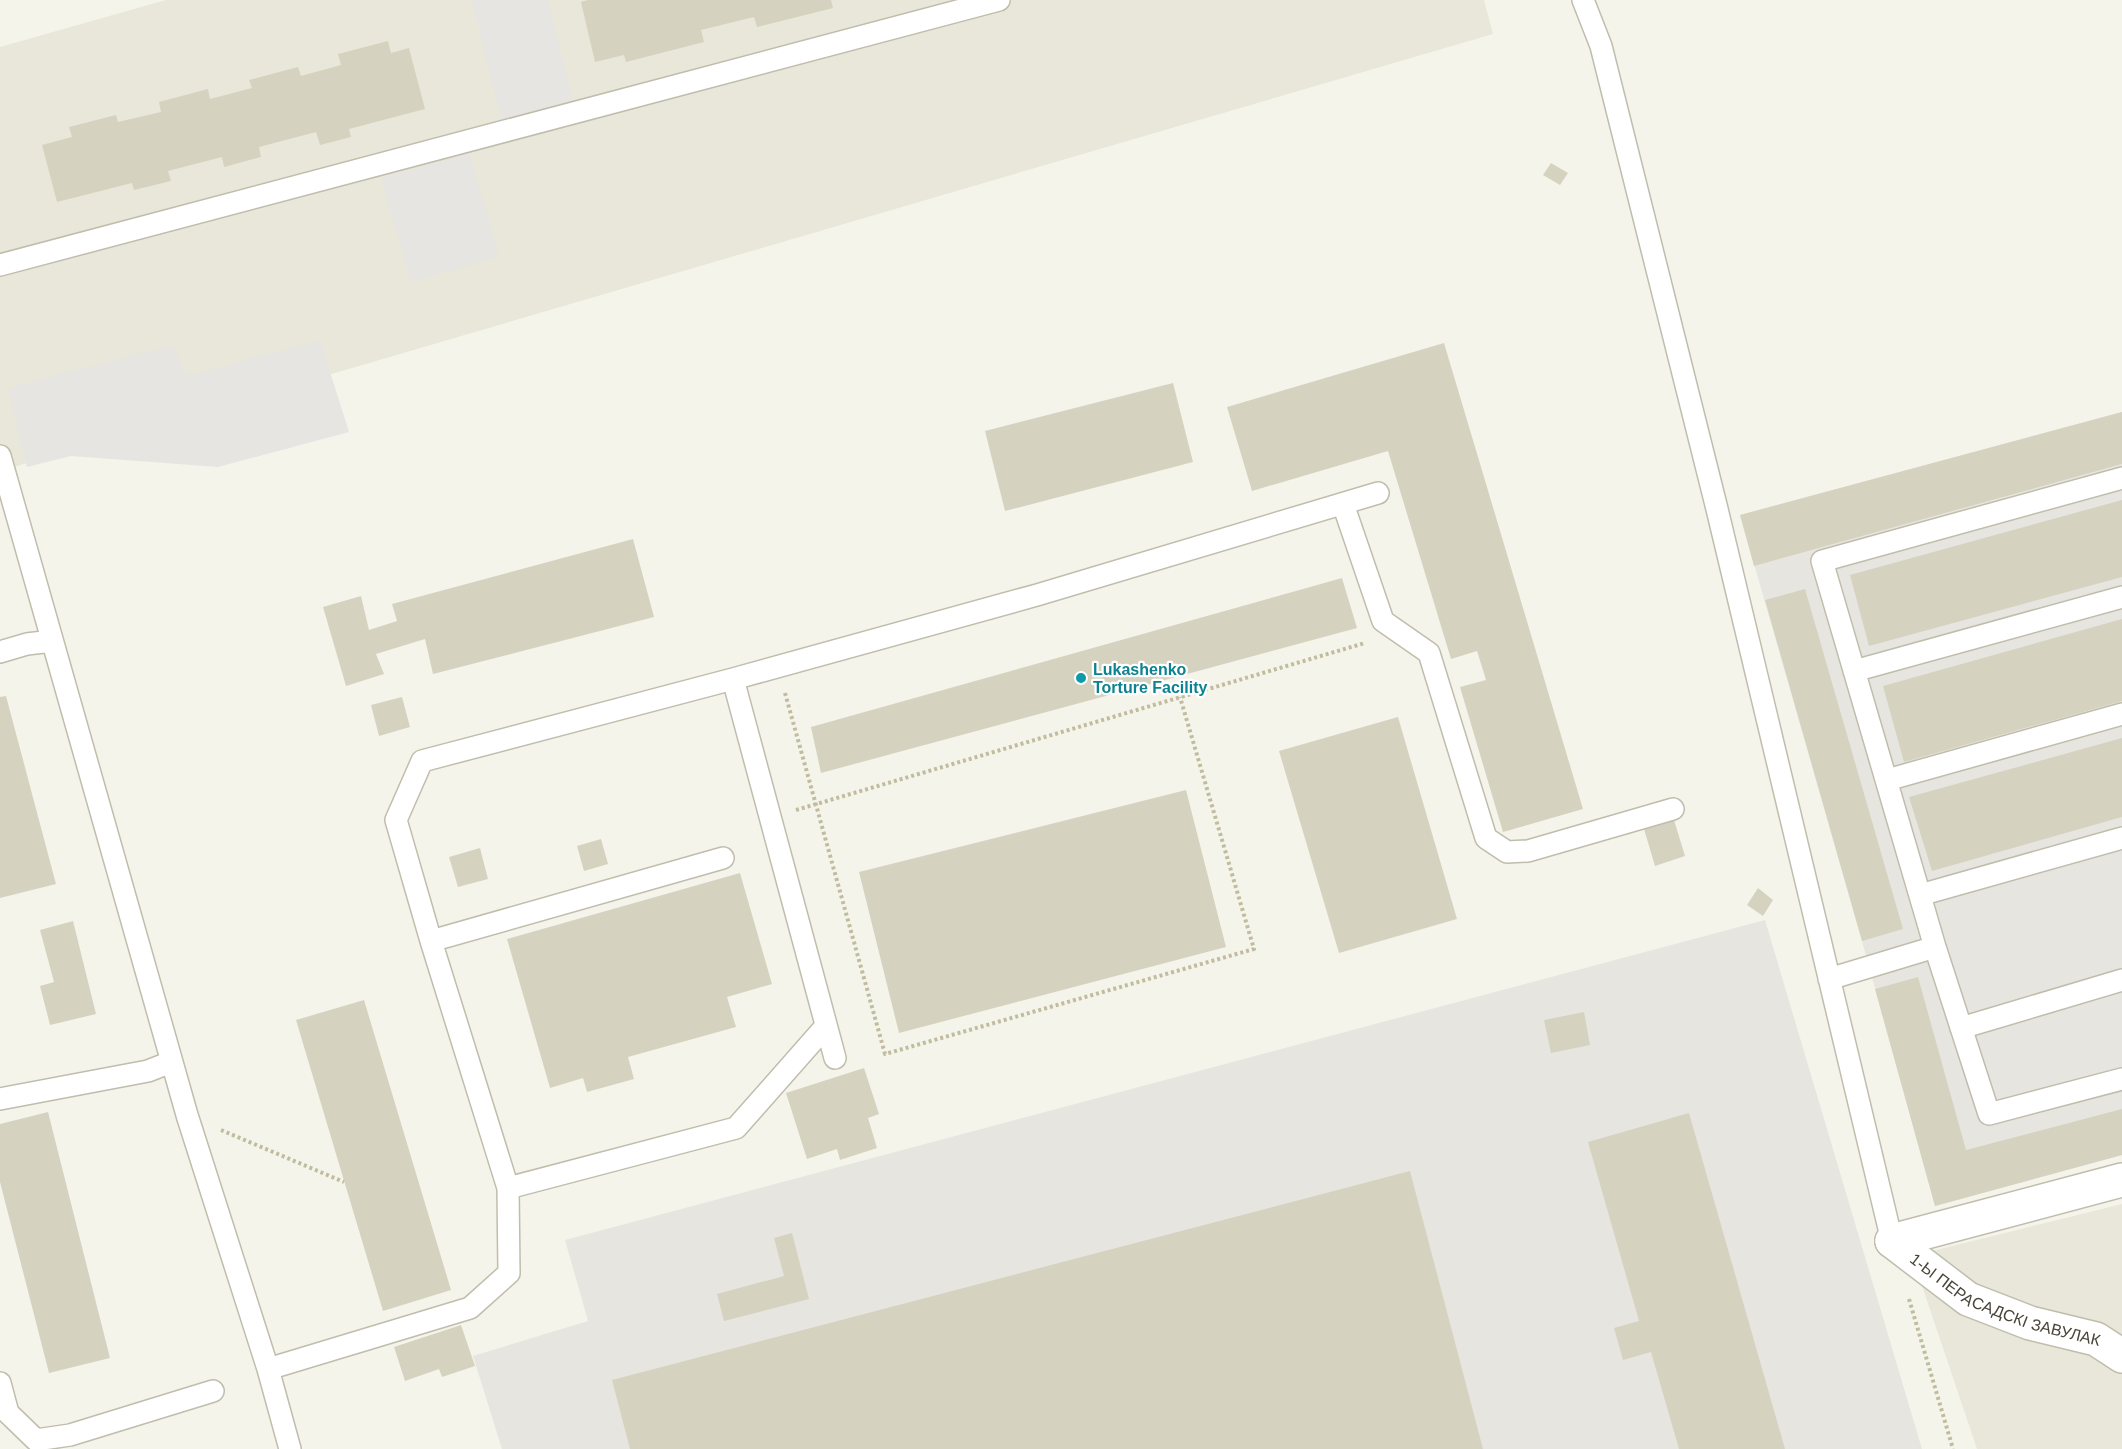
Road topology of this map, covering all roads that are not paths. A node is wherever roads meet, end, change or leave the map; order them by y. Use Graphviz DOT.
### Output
graph roads {
  1 [pos="999,0"];
  2 [pos="1583,0"];
  3 [pos="0,265"];
  4 [pos="0,456"];
  5 [pos="2122,478"];
  6 [pos="1378,493"];
  7 [pos="1343,504"];
  8 [pos="2122,597"];
  9 [pos="52,641"];
  10 [pos="0,652"];
  11 [pos="1854,671"];
  12 [pos="733,679"];
  13 [pos="2122,714"];
  14 [pos="1887,780"];
  15 [pos="1673,809"];
  16 [pos="2122,838"];
  17 [pos="723,858"];
  18 [pos="1920,895"];
  19 [pos="431,941"];
  20 [pos="1935,947"];
  21 [pos="1829,979"];
  22 [pos="2122,980"];
  23 [pos="826,1026"];
  24 [pos="1961,1028"];
  25 [pos="835,1058"];
  26 [pos="171,1062"];
  27 [pos="2122,1079"];
  28 [pos="0,1099"];
  29 [pos="2122,1180"];
  30 [pos="508,1188"];
  31 [pos="1892,1241"];
  32 [pos="2122,1356"];
  33 [pos="268,1369"];
  34 [pos="0,1383"];
  35 [pos="213,1391"];
  36 [pos="290,1449"];
  1 -- 3 [label="lane"];
  2 -- 21 [label="lane"];
  4 -- 9 [label="lane"];
  5 -- 11 [label="lane"];
  6 -- 7 [label="lane"];
  7 -- 12 [label="lane"];
  7 -- 15 [label="lane"];
  8 -- 11 [label="lane"];
  9 -- 10 [label="lane"];
  9 -- 26 [label="lane"];
  11 -- 14 [label="lane"];
  12 -- 19 [label="lane"];
  12 -- 23 [label="lane"];
  13 -- 14 [label="lane"];
  14 -- 18 [label="lane"];
  16 -- 18 [label="lane"];
  17 -- 19 [label="lane"];
  18 -- 20 [label="lane"];
  19 -- 30 [label="lane"];
  20 -- 21 [label="lane"];
  20 -- 24 [label="lane"];
  21 -- 31 [label="lane"];
  22 -- 24 [label="lane"];
  23 -- 25 [label="lane"];
  23 -- 30 [label="lane"];
  24 -- 27 [label="lane"];
  26 -- 28 [label="lane"];
  26 -- 33 [label="lane"];
  29 -- 31 [label="street"];
  30 -- 33 [label="lane"];
  31 -- 32 [label="street, 1-Ы ПЕРАСАДСКІ ЗАВУЛАК"];
  33 -- 36 [label="lane"];
  34 -- 35 [label="lane"];
}
